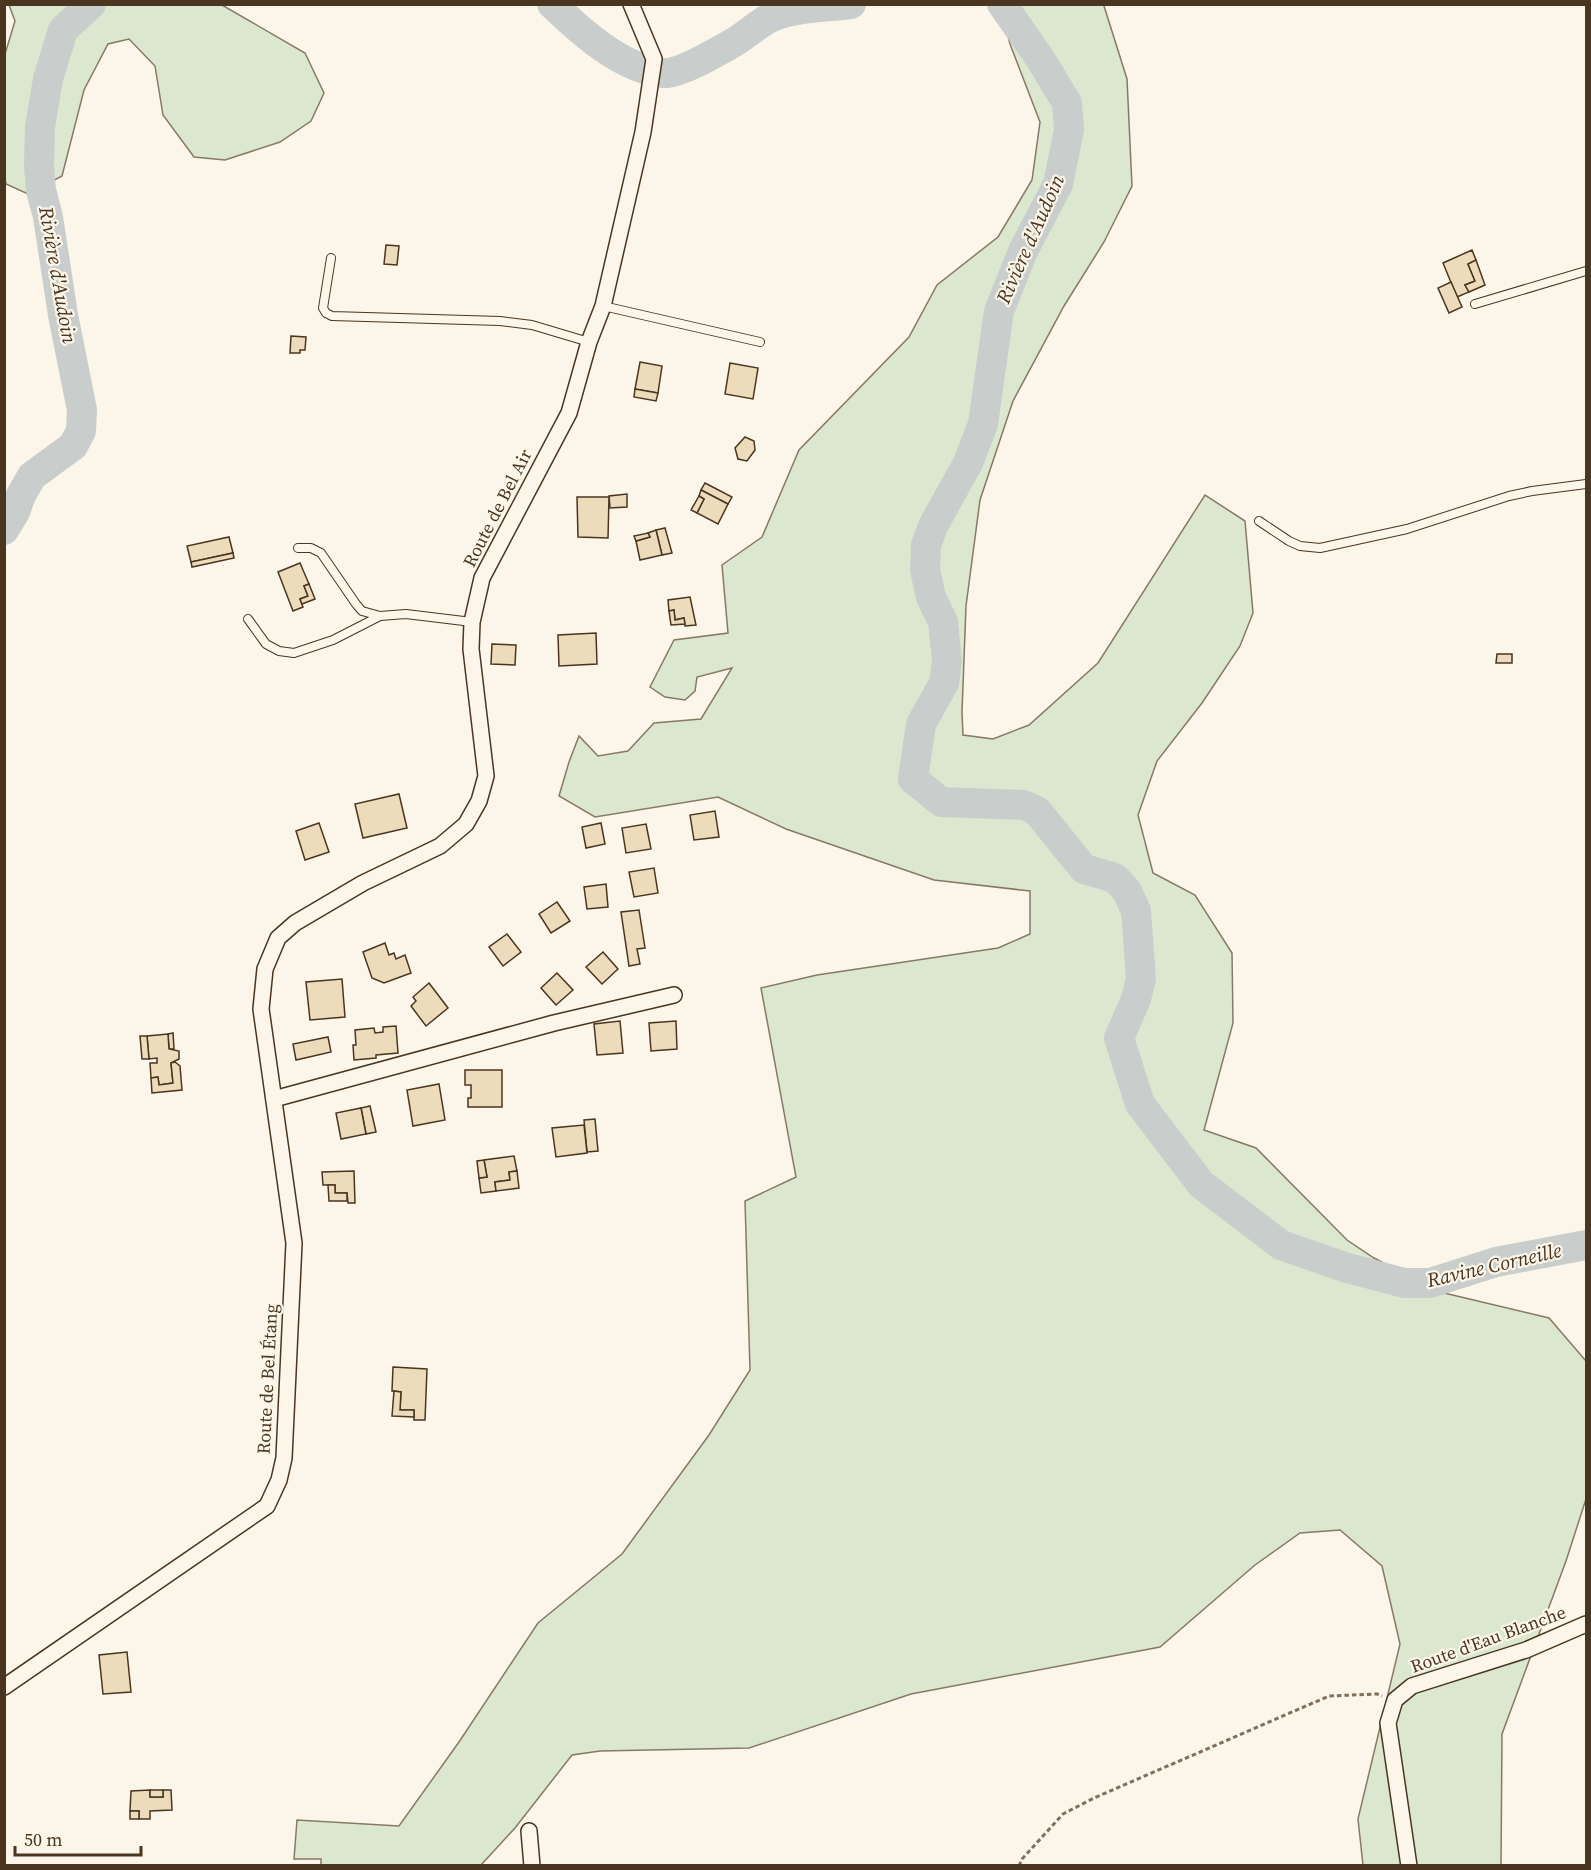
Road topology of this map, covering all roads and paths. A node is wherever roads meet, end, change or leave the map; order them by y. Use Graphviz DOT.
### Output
graph roads {
  1 [pos="631,4"];
  2 [pos="331,258"];
  3 [pos="1587,271"];
  4 [pos="1475,304"];
  5 [pos="603,306"];
  6 [pos="589,342"];
  7 [pos="760,342"];
  8 [pos="1587,484"];
  9 [pos="1259,521"];
  10 [pos="298,548"];
  11 [pos="380,616"];
  12 [pos="248,619"];
  13 [pos="472,622"];
  14 [pos="278,938"];
  15 [pos="674,995"];
  16 [pos="274,1099"];
  17 [pos="1587,1624"];
  18 [pos="4,1687"];
  19 [pos="1395,1700"];
  20 [pos="529,1831"];
  21 [pos="532,1866"];
  22 [pos="1019,1866"];
  23 [pos="1409,1866"];
  1 -- 5 [label="street, Route de Bel Air"];
  2 -- 6 [label="lane"];
  3 -- 4 [label="lane"];
  5 -- 6 [label="street, Route de Bel Air"];
  5 -- 7 [label="lane"];
  6 -- 13 [label="street, Route de Bel Air"];
  8 -- 9 [label="lane"];
  10 -- 11 [label="lane"];
  11 -- 12 [label="lane"];
  11 -- 13 [label="lane"];
  13 -- 14 [label="street, Route de Bel Air"];
  14 -- 16 [label="street, Route de Bel Étang"];
  15 -- 16 [label="street"];
  16 -- 18 [label="street, Route de Bel Étang"];
  17 -- 19 [label="street, Route d'Eau Blanche"];
  19 -- 22 [label="path"];
  19 -- 23 [label="street"];
  20 -- 21 [label="street"];
}
